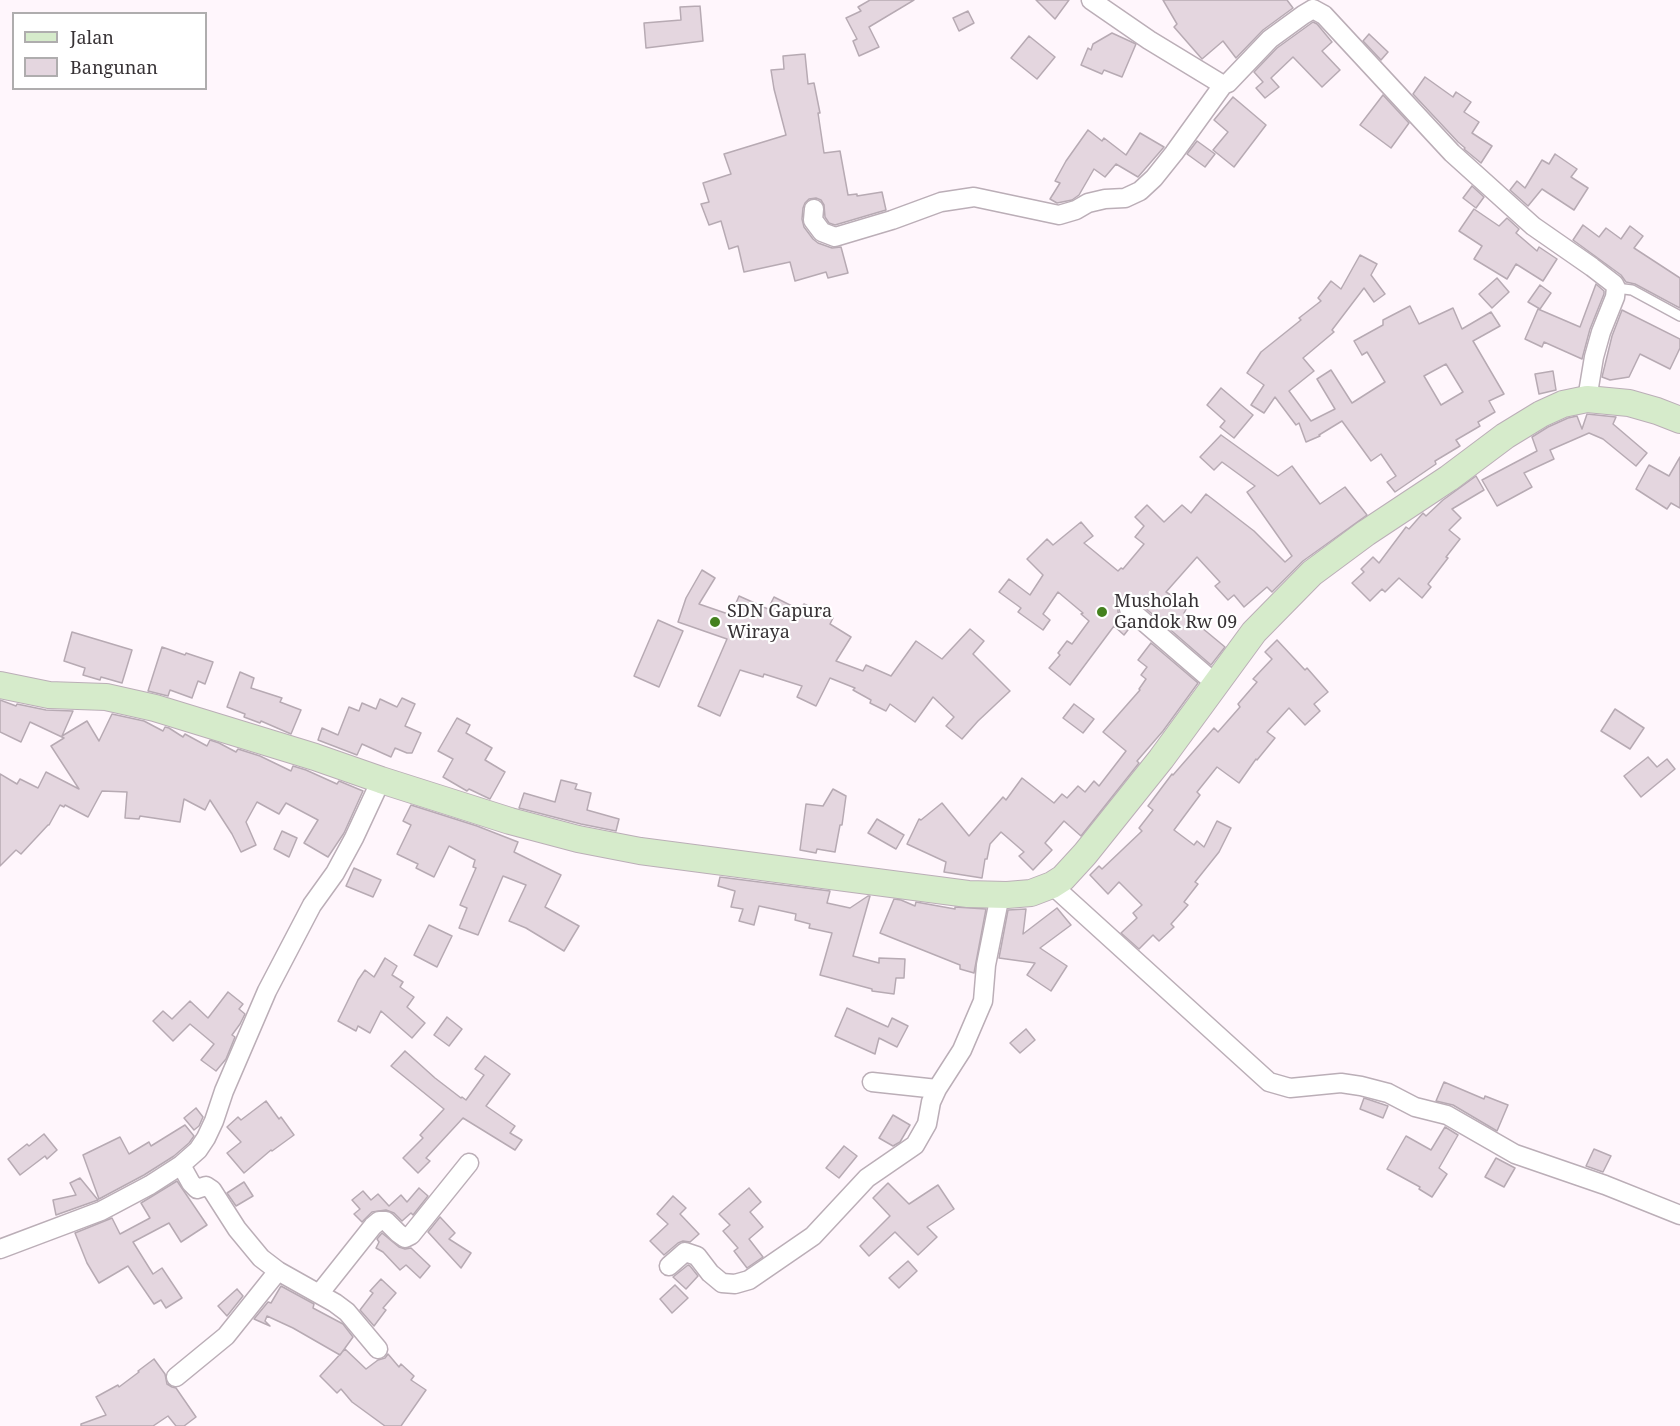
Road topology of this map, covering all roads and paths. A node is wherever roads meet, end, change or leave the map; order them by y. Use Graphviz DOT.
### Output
graph roads {
  1 [pos="1091,0"];
  2 [pos="1223,85"];
  3 [pos="814,209"];
  4 [pos="1616,288"];
  5 [pos="1680,316"];
  6 [pos="1587,399"];
  7 [pos="1680,420"];
  8 [pos="1128,609"];
  9 [pos="1216,684"];
  10 [pos="0,685"];
  11 [pos="381,780"];
  12 [pos="1052,885"];
  13 [pos="1000,895"];
  14 [pos="872,1082"];
  15 [pos="937,1089"];
  16 [pos="469,1163"];
  17 [pos="181,1165"];
  18 [pos="1680,1215"];
  19 [pos="0,1249"];
  20 [pos="669,1266"];
  21 [pos="278,1271"];
  22 [pos="319,1294"];
  23 [pos="378,1349"];
  24 [pos="176,1377"];
  1 -- 2 [label="street"];
  2 -- 3 [label="street"];
  2 -- 4 [label="street"];
  4 -- 5 [label="lane"];
  4 -- 6 [label="street"];
  6 -- 7 [label="main road"];
  6 -- 9 [label="main road"];
  8 -- 9 [label="street"];
  9 -- 12 [label="main road"];
  10 -- 11 [label="main road"];
  11 -- 13 [label="main road"];
  11 -- 17 [label="street"];
  12 -- 13 [label="main road"];
  12 -- 18 [label="street"];
  13 -- 15 [label="street"];
  14 -- 15 [label="street"];
  15 -- 20 [label="street"];
  16 -- 22 [label="street"];
  17 -- 19 [label="street"];
  17 -- 21 [label="street"];
  21 -- 22 [label="street"];
  21 -- 24 [label="street"];
  22 -- 23 [label="street"];
}
